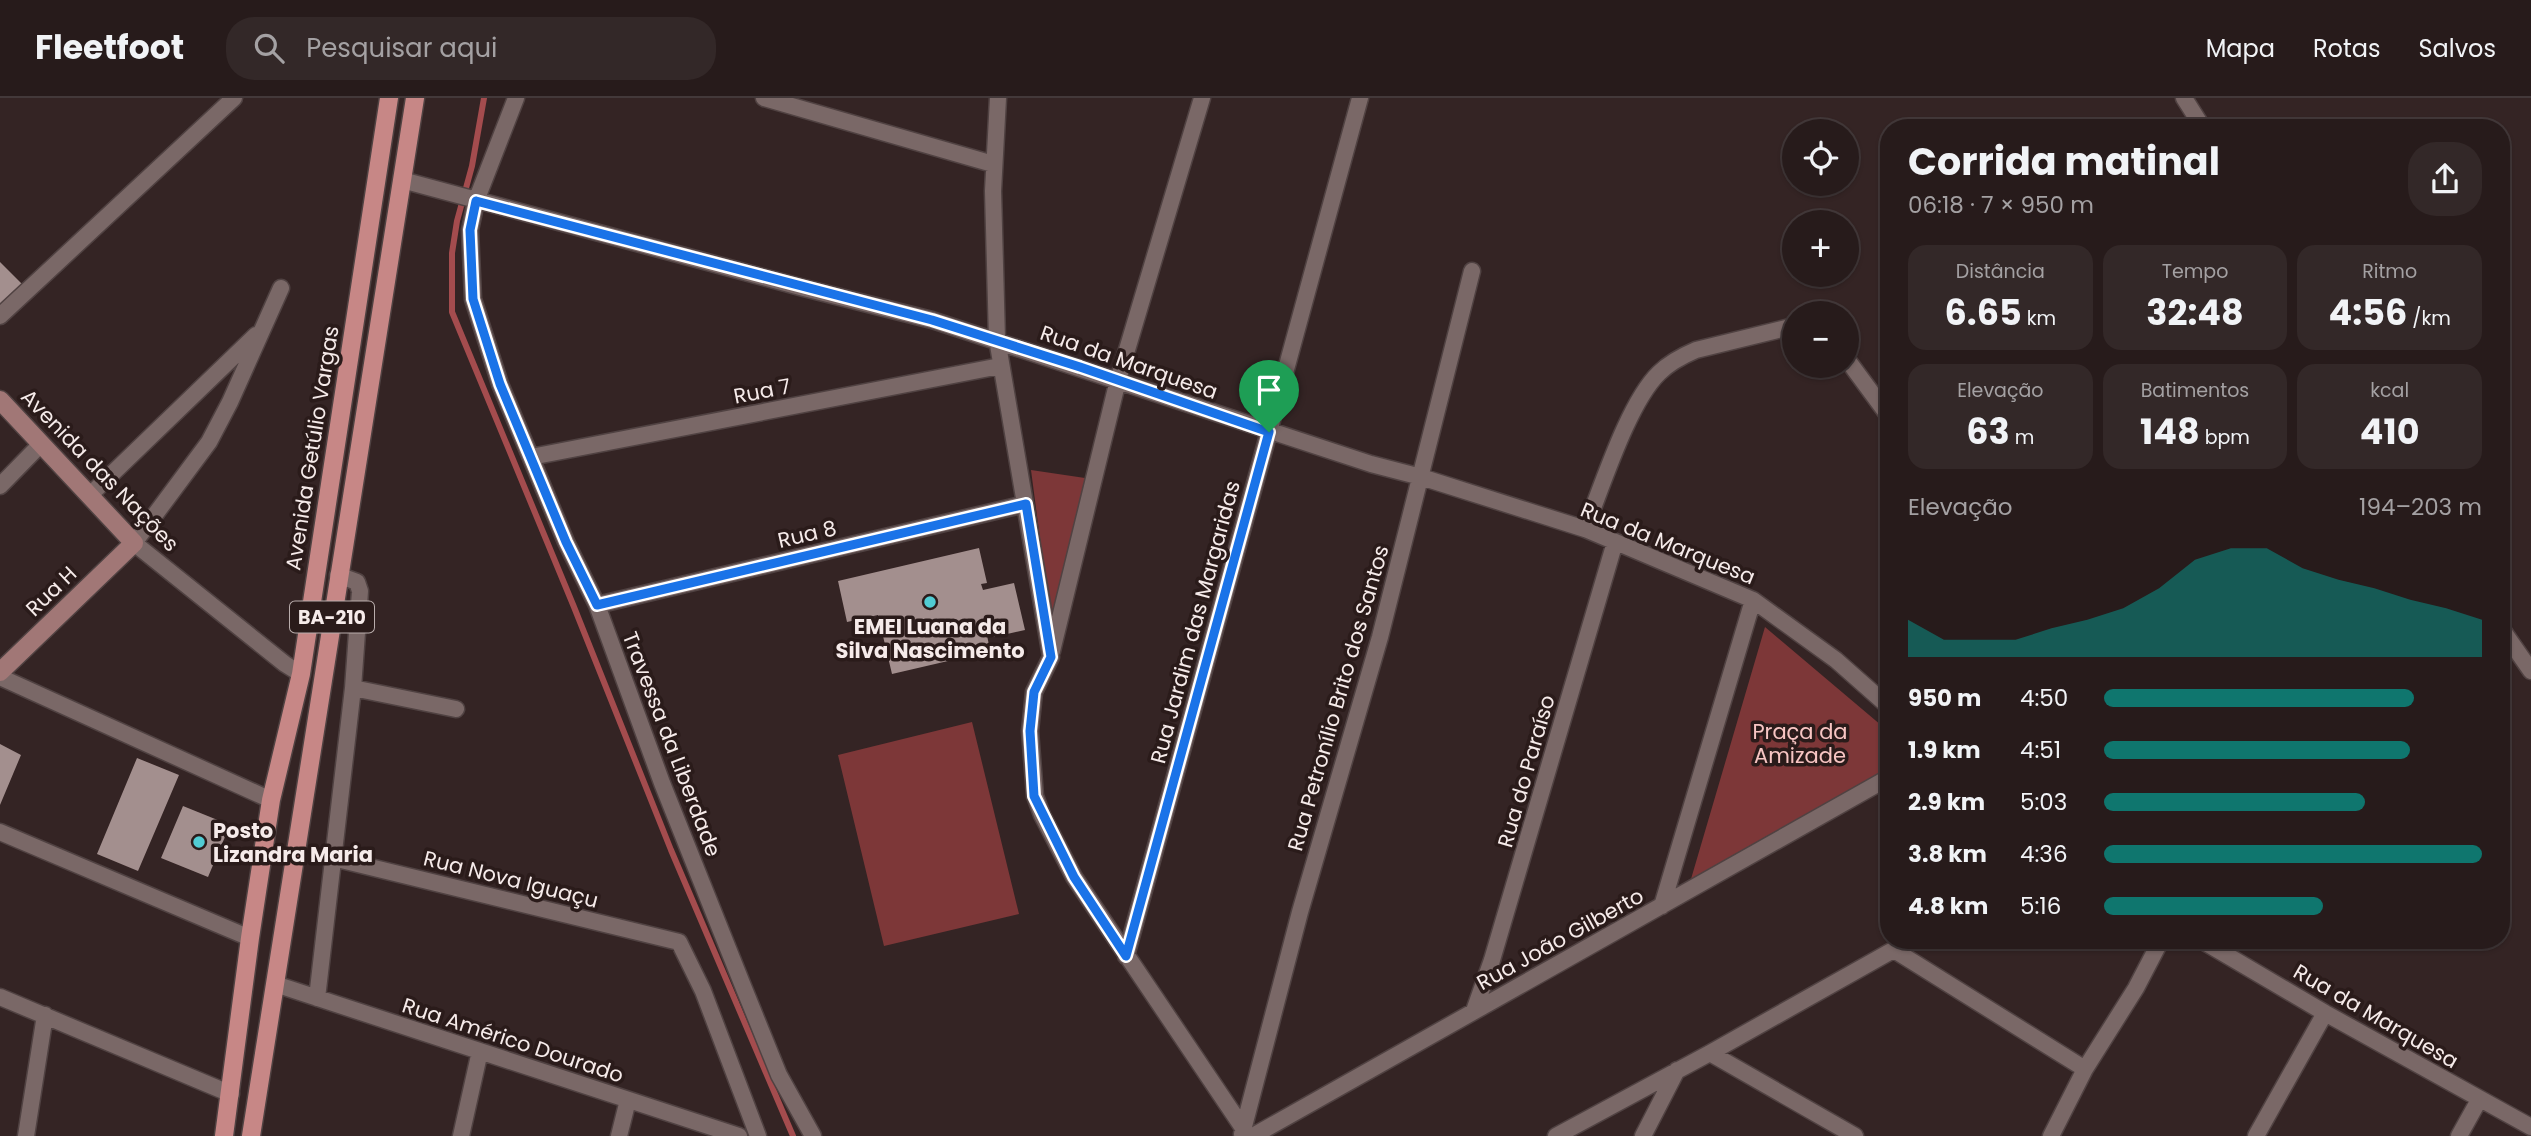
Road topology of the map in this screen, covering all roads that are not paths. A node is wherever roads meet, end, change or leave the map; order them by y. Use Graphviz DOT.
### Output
graph roads {
  1 [pos="234,98"];
  2 [pos="389,98"];
  3 [pos="415,98"];
  4 [pos="516,98"];
  5 [pos="764,98"];
  6 [pos="998,98"];
  7 [pos="1202,98"];
  8 [pos="1360,98"];
  9 [pos="2184,98"];
  10 [pos="2197,119"];
  11 [pos="993,164"];
  12 [pos="402,180"];
  13 [pos="476,201"];
  14 [pos="1472,271"];
  15 [pos="281,288"];
  16 [pos="0,316"];
  17 [pos="264,328"];
  18 [pos="1782,329"];
  19 [pos="997,339"];
  20 [pos="1000,366"];
  21 [pos="1859,376"];
  22 [pos="1118,380"];
  23 [pos="0,400"];
  24 [pos="1880,404"];
  25 [pos="1269,432"];
  26 [pos="40,445"];
  27 [pos="531,457"];
  28 [pos="1421,477"];
  29 [pos="0,486"];
  30 [pos="89,496"];
  31 [pos="1026,504"];
  32 [pos="1585,529"];
  33 [pos="1615,542"];
  34 [pos="134,543"];
  35 [pos="338,575"];
  36 [pos="1753,600"];
  37 [pos="597,605"];
  38 [pos="2510,641"];
  39 [pos="1051,657"];
  40 [pos="2531,671"];
  41 [pos="0,674"];
  42 [pos="301,674"];
  43 [pos="353,688"];
  44 [pos="1880,699"];
  45 [pos="456,709"];
  46 [pos="1880,783"];
  47 [pos="271,800"];
  48 [pos="0,832"];
  49 [pos="333,858"];
  50 [pos="1662,906"];
  51 [pos="250,938"];
  52 [pos="2156,949"];
  53 [pos="2216,949"];
  54 [pos="1894,950"];
  55 [pos="1126,956"];
  56 [pos="275,984"];
  57 [pos="0,997"];
  58 [pos="317,998"];
  59 [pos="1474,1012"];
  60 [pos="2325,1013"];
  61 [pos="45,1015"];
  62 [pos="480,1051"];
  63 [pos="1710,1053"];
  64 [pos="2085,1069"];
  65 [pos="1677,1070"];
  66 [pos="231,1094"];
  67 [pos="628,1100"];
  68 [pos="2479,1100"];
  69 [pos="2531,1127"];
  70 [pos="1246,1133"];
  71 [pos="1850,1135"];
  72 [pos="26,1136"];
  73 [pos="224,1136"];
  74 [pos="251,1136"];
  75 [pos="461,1136"];
  76 [pos="619,1136"];
  77 [pos="739,1136"];
  78 [pos="758,1136"];
  79 [pos="813,1136"];
  80 [pos="1556,1136"];
  81 [pos="1643,1136"];
  82 [pos="2051,1136"];
  83 [pos="2256,1136"];
  84 [pos="2459,1136"];
  1 -- 16 [label="street"];
  2 -- 42 [label="main road, Avenida Getúlio Vargas / BA-210"];
  3 -- 12 [label="main road, BA-210"];
  4 -- 13 [label="street, Travessa da Liberdade"];
  5 -- 11 [label="street"];
  6 -- 11 [label="street"];
  7 -- 22 [label="street"];
  8 -- 25 [label="street, Rua Jardim das Margaridas"];
  9 -- 10 [label="street"];
  11 -- 19 [label="street"];
  12 -- 13 [label="street, Rua da Marquesa"];
  12 -- 35 [label="main road, BA-210"];
  13 -- 19 [label="street, Rua da Marquesa"];
  13 -- 27 [label="street, Travessa da Liberdade"];
  14 -- 28 [label="street, Rua Petronílio Brito dos Santos"];
  15 -- 17 [label="street"];
  17 -- 30 [label="street"];
  17 -- 34 [label="street"];
  18 -- 32 [label="street"];
  19 -- 20 [label="street"];
  19 -- 22 [label="street, Rua da Marquesa"];
  20 -- 27 [label="street, Rua 7"];
  20 -- 31 [label="street"];
  21 -- 24 [label="street"];
  22 -- 25 [label="street, Rua da Marquesa"];
  22 -- 39 [label="street"];
  23 -- 26 [label="street, Avenida das Nações"];
  25 -- 28 [label="street, Rua da Marquesa"];
  25 -- 55 [label="street, Rua Jardim das Margaridas"];
  26 -- 29 [label="street"];
  26 -- 30 [label="street, Avenida das Nações"];
  27 -- 37 [label="street, Travessa da Liberdade"];
  28 -- 32 [label="street, Rua da Marquesa"];
  28 -- 70 [label="street, Rua Petronílio Brito dos Santos"];
  30 -- 34 [label="street, Avenida das Nações"];
  31 -- 37 [label="street, Rua 8"];
  31 -- 39 [label="street"];
  32 -- 33 [label="street, Rua da Marquesa"];
  33 -- 36 [label="street, Rua da Marquesa"];
  33 -- 59 [label="street, Rua do Paraíso"];
  34 -- 41 [label="street, Rua H"];
  34 -- 42 [label="street, Avenida das Nações"];
  35 -- 43 [label="street"];
  35 -- 56 [label="main road, BA-210"];
  36 -- 44 [label="street, Rua da Marquesa"];
  36 -- 50 [label="street"];
  37 -- 79 [label="street, Travessa da Liberdade"];
  38 -- 40 [label="street"];
  39 -- 55 [label="street"];
  41 -- 47 [label="street"];
  42 -- 47 [label="main road, Avenida Getúlio Vargas / BA-210"];
  43 -- 45 [label="street"];
  43 -- 49 [label="street"];
  46 -- 50 [label="street, Rua João Gilberto"];
  47 -- 51 [label="main road, Avenida Getúlio Vargas / BA-210"];
  48 -- 51 [label="street"];
  49 -- 58 [label="street"];
  49 -- 78 [label="street, Rua Nova Iguaçu"];
  50 -- 59 [label="street, Rua João Gilberto"];
  51 -- 66 [label="main road, Avenida Getúlio Vargas / BA-210"];
  52 -- 64 [label="street"];
  53 -- 60 [label="street, Rua da Marquesa"];
  54 -- 63 [label="street"];
  54 -- 64 [label="street"];
  55 -- 70 [label="street"];
  56 -- 58 [label="street, Rua Américo Dourado"];
  56 -- 74 [label="main road, BA-210"];
  57 -- 61 [label="street"];
  58 -- 62 [label="street, Rua Américo Dourado"];
  59 -- 70 [label="street, Rua João Gilberto"];
  60 -- 68 [label="street, Rua da Marquesa"];
  60 -- 83 [label="street"];
  61 -- 66 [label="street"];
  61 -- 72 [label="street"];
  62 -- 67 [label="street, Rua Américo Dourado"];
  62 -- 75 [label="street"];
  63 -- 65 [label="street"];
  63 -- 71 [label="street"];
  64 -- 82 [label="street"];
  65 -- 80 [label="street"];
  65 -- 81 [label="street"];
  66 -- 73 [label="main road, Avenida Getúlio Vargas / BA-210"];
  67 -- 76 [label="street"];
  67 -- 77 [label="street, Rua Américo Dourado"];
  68 -- 69 [label="street, Rua da Marquesa"];
  68 -- 84 [label="street"];
}
